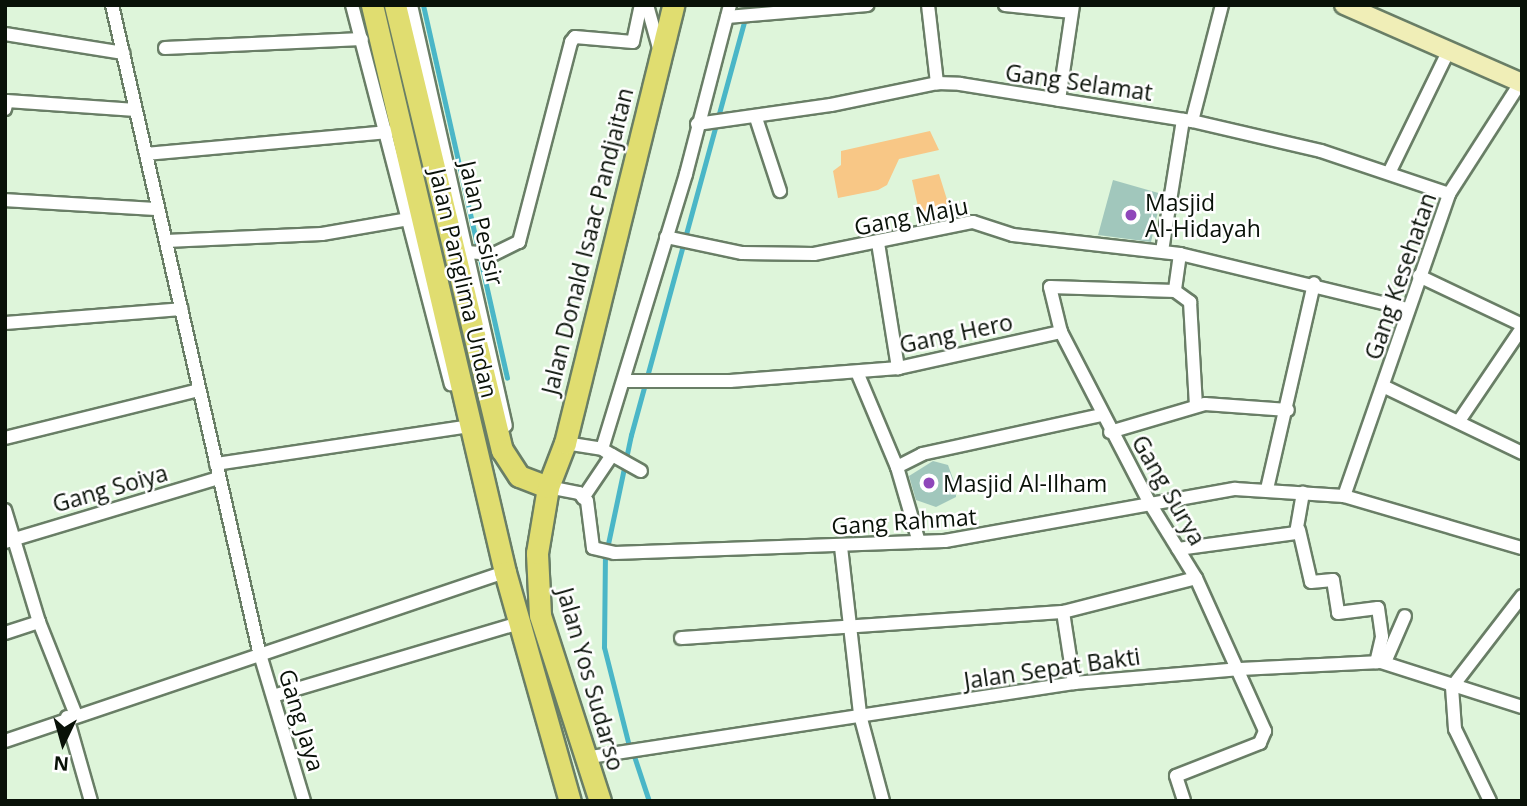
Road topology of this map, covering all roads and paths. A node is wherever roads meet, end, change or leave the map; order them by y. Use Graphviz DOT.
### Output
graph roads {
  1 [pos="112,5"];
  2 [pos="352,5"];
  3 [pos="372,5"];
  4 [pos="395,5"];
  5 [pos="411,5"];
  6 [pos="641,5"];
  7 [pos="647,5"];
  8 [pos="673,5"];
  9 [pos="867,5"];
  10 [pos="929,5"];
  11 [pos="1005,5"];
  12 [pos="1222,5"];
  13 [pos="1344,5"];
  14 [pos="1072,9"];
  15 [pos="732,13"];
  16 [pos="5,34"];
  17 [pos="359,40"];
  18 [pos="165,48"];
  19 [pos="1449,50"];
  20 [pos="659,52"];
  21 [pos="123,53"];
  22 [pos="416,61"];
  23 [pos="937,83"];
  24 [pos="1521,83"];
  25 [pos="425,100"];
  26 [pos="1059,100"];
  27 [pos="6,104"];
  28 [pos="136,110"];
  29 [pos="756,118"];
  30 [pos="1187,120"];
  31 [pos="703,124"];
  32 [pos="380,134"];
  33 [pos="146,154"];
  34 [pos="1389,173"];
  35 [pos="406,177"];
  36 [pos="780,191"];
  37 [pos="1449,194"];
  38 [pos="6,197"];
  39 [pos="158,209"];
  40 [pos="403,220"];
  41 [pos="666,237"];
  42 [pos="166,241"];
  43 [pos="878,243"];
  44 [pos="1162,251"];
  45 [pos="471,254"];
  46 [pos="1180,254"];
  47 [pos="1419,276"];
  48 [pos="1314,284"];
  49 [pos="1175,292"];
  50 [pos="181,309"];
  51 [pos="1408,309"];
  52 [pos="459,322"];
  53 [pos="5,323"];
  54 [pos="1522,327"];
  55 [pos="1061,332"];
  56 [pos="898,368"];
  57 [pos="857,372"];
  58 [pos="624,380"];
  59 [pos="1385,387"];
  60 [pos="199,390"];
  61 [pos="1196,406"];
  62 [pos="1288,410"];
  63 [pos="1101,415"];
  64 [pos="1459,421"];
  65 [pos="469,422"];
  66 [pos="1110,432"];
  67 [pos="5,438"];
  68 [pos="565,443"];
  69 [pos="502,450"];
  70 [pos="1522,453"];
  71 [pos="612,455"];
  72 [pos="216,464"];
  73 [pos="897,467"];
  74 [pos="637,469"];
  75 [pos="219,478"];
  76 [pos="548,487"];
  77 [pos="1267,489"];
  78 [pos="1303,493"];
  79 [pos="1345,496"];
  80 [pos="583,498"];
  81 [pos="1149,502"];
  82 [pos="5,510"];
  83 [pos="1299,530"];
  84 [pos="10,540"];
  85 [pos="919,542"];
  86 [pos="841,547"];
  87 [pos="1178,548"];
  88 [pos="1522,548"];
  89 [pos="505,572"];
  90 [pos="1196,578"];
  91 [pos="1522,596"];
  92 [pos="1063,612"];
  93 [pos="1405,616"];
  94 [pos="39,622"];
  95 [pos="519,623"];
  96 [pos="852,627"];
  97 [pos="5,633"];
  98 [pos="681,638"];
  99 [pos="259,651"];
  100 [pos="1380,662"];
  101 [pos="1240,669"];
  102 [pos="1074,683"];
  103 [pos="1452,687"];
  104 [pos="272,696"];
  105 [pos="1522,707"];
  106 [pos="860,715"];
  107 [pos="72,716"];
  108 [pos="5,741"];
  109 [pos="584,758"];
  110 [pos="91,801"];
  111 [pos="304,801"];
  112 [pos="570,801"];
  113 [pos="600,801"];
  114 [pos="883,801"];
  115 [pos="1184,801"];
  116 [pos="1490,801"];
  1 -- 21 [label="street, Gang Jaya"];
  2 -- 17 [label="street"];
  3 -- 35 [label="main road, Jalan Panglima Undan"];
  4 -- 22 [label="main road, Jalan Panglima Undan"];
  5 -- 22 [label="street"];
  6 -- 45 [label="street"];
  7 -- 20 [label="street"];
  8 -- 20 [label="main road, Jalan Donald Isaac Pandjaitan"];
  9 -- 15 [label="street"];
  10 -- 23 [label="street"];
  11 -- 14 [label="street"];
  12 -- 30 [label="street"];
  13 -- 19 [label="main road"];
  14 -- 26 [label="street"];
  15 -- 31 [label="street"];
  16 -- 21 [label="street"];
  17 -- 18 [label="street"];
  17 -- 32 [label="street"];
  19 -- 24 [label="main road"];
  19 -- 34 [label="street"];
  20 -- 68 [label="main road, Jalan Donald Isaac Pandjaitan"];
  21 -- 28 [label="street, Gang Jaya"];
  22 -- 25 [label="main road, Jalan Panglima Undan"];
  23 -- 26 [label="street, Gang Selamat"];
  23 -- 29 [label="street, Gang Selamat"];
  24 -- 37 [label="street, Gang Kesehatan"];
  25 -- 45 [label="street, Jalan Pesisir"];
  25 -- 52 [label="main road, Jalan Panglima Undan"];
  26 -- 30 [label="street, Gang Selamat"];
  27 -- 28 [label="street"];
  28 -- 33 [label="street, Gang Jaya"];
  29 -- 31 [label="street, Gang Selamat"];
  29 -- 36 [label="street"];
  30 -- 34 [label="street, Gang Selamat"];
  30 -- 44 [label="street"];
  31 -- 41 [label="street"];
  32 -- 33 [label="street"];
  32 -- 35 [label="street"];
  33 -- 39 [label="street, Gang Jaya"];
  34 -- 37 [label="street, Gang Selamat"];
  35 -- 40 [label="street"];
  35 -- 52 [label="main road, Jalan Panglima Undan"];
  37 -- 47 [label="street, Gang Kesehatan"];
  38 -- 39 [label="street"];
  39 -- 42 [label="street, Gang Jaya"];
  40 -- 42 [label="street"];
  40 -- 65 [label="street"];
  41 -- 43 [label="street, Gang Maju"];
  41 -- 58 [label="street"];
  42 -- 50 [label="street, Gang Jaya"];
  43 -- 44 [label="street, Gang Maju"];
  43 -- 56 [label="street"];
  44 -- 46 [label="street, Gang Maju"];
  45 -- 69 [label="street, Jalan Pesisir"];
  46 -- 48 [label="street, Gang Maju"];
  46 -- 49 [label="street"];
  47 -- 51 [label="street, Gang Kesehatan"];
  47 -- 54 [label="street"];
  48 -- 51 [label="street, Gang Maju"];
  48 -- 62 [label="street"];
  49 -- 55 [label="street"];
  49 -- 61 [label="street"];
  50 -- 53 [label="street"];
  50 -- 60 [label="street, Gang Jaya"];
  51 -- 59 [label="street, Gang Kesehatan"];
  52 -- 65 [label="main road, Jalan Panglima Undan"];
  52 -- 69 [label="main road, Jalan Panglima Undan"];
  54 -- 64 [label="street"];
  55 -- 56 [label="street, Gang Hero"];
  55 -- 63 [label="street, Gang Surya"];
  56 -- 57 [label="street, Gang Hero"];
  57 -- 58 [label="street, Gang Hero"];
  57 -- 73 [label="street"];
  58 -- 71 [label="street"];
  59 -- 64 [label="street"];
  59 -- 79 [label="street, Gang Kesehatan"];
  60 -- 67 [label="street"];
  60 -- 72 [label="street, Gang Jaya"];
  61 -- 62 [label="street"];
  61 -- 66 [label="street"];
  62 -- 77 [label="street"];
  63 -- 66 [label="street, Gang Surya"];
  63 -- 73 [label="street"];
  64 -- 70 [label="street"];
  65 -- 72 [label="street"];
  65 -- 89 [label="main road, Jalan Panglima Undan"];
  66 -- 81 [label="street, Gang Surya"];
  68 -- 71 [label="street"];
  68 -- 76 [label="main road, Jalan Donald Isaac Pandjaitan"];
  69 -- 76 [label="main road, Jalan Panglima Undan"];
  71 -- 74 [label="street"];
  71 -- 80 [label="street"];
  72 -- 75 [label="street, Gang Jaya"];
  73 -- 85 [label="street"];
  75 -- 84 [label="street, Gang Soiya"];
  75 -- 99 [label="street, Gang Jaya"];
  76 -- 80 [label="street"];
  76 -- 109 [label="main road, Jalan Yos Sudarso"];
  77 -- 78 [label="street, Gang Rahmat"];
  77 -- 81 [label="street, Gang Rahmat"];
  78 -- 79 [label="street, Gang Rahmat"];
  78 -- 83 [label="street"];
  79 -- 88 [label="street, Gang Rahmat"];
  80 -- 86 [label="street, Gang Rahmat"];
  81 -- 85 [label="street, Gang Rahmat"];
  81 -- 87 [label="street, Gang Surya"];
  82 -- 84 [label="street"];
  83 -- 87 [label="street"];
  83 -- 100 [label="street"];
  84 -- 94 [label="street"];
  85 -- 86 [label="street, Gang Rahmat"];
  86 -- 96 [label="street"];
  87 -- 90 [label="street, Gang Surya"];
  89 -- 95 [label="main road"];
  89 -- 99 [label="street"];
  90 -- 92 [label="street"];
  90 -- 101 [label="street, Gang Surya"];
  91 -- 103 [label="street"];
  92 -- 96 [label="street"];
  92 -- 102 [label="street"];
  93 -- 100 [label="street"];
  94 -- 97 [label="street"];
  94 -- 107 [label="street"];
  95 -- 104 [label="street"];
  95 -- 112 [label="main road"];
  96 -- 98 [label="street"];
  96 -- 106 [label="street"];
  99 -- 104 [label="street, Gang Jaya"];
  99 -- 107 [label="street"];
  100 -- 101 [label="street, Jalan Sepat Bakti"];
  100 -- 103 [label="street, Jalan Sepat Bakti"];
  101 -- 102 [label="street, Jalan Sepat Bakti"];
  101 -- 115 [label="street, Gang Surya"];
  102 -- 106 [label="street, Jalan Sepat Bakti"];
  103 -- 105 [label="street, Jalan Sepat Bakti"];
  103 -- 116 [label="street"];
  104 -- 111 [label="street, Gang Jaya"];
  106 -- 109 [label="street, Jalan Sepat Bakti"];
  106 -- 114 [label="street"];
  107 -- 108 [label="street"];
  107 -- 110 [label="street"];
  109 -- 113 [label="main road, Jalan Yos Sudarso"];
}
